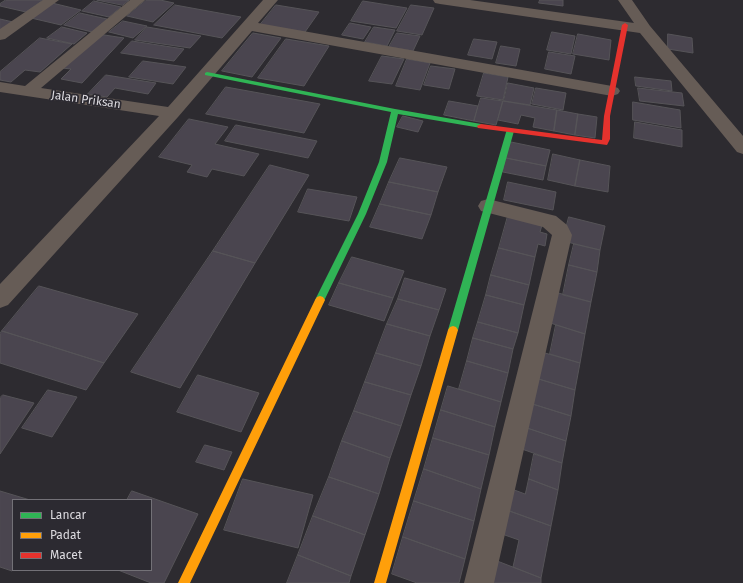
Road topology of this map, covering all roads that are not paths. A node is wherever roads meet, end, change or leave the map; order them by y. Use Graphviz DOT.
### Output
graph roads {
  1 [pos="52,0"];
  2 [pos="138,0"];
  3 [pos="272,0"];
  4 [pos="440,0"];
  5 [pos="625,0"];
  6 [pos="625,25"];
  7 [pos="248,26"];
  8 [pos="645,29"];
  9 [pos="0,36"];
  10 [pos="207,74"];
  11 [pos="0,87"];
  12 [pos="612,91"];
  13 [pos="27,92"];
  14 [pos="395,111"];
  15 [pos="172,113"];
  16 [pos="510,131"];
  17 [pos="743,148"];
  18 [pos="488,206"];
  19 [pos="0,299"];
  20 [pos="184,583"];
  21 [pos="380,583"];
  22 [pos="479,583"];
  1 -- 9 [label="street"];
  2 -- 13 [label="street"];
  3 -- 7 [label="street"];
  4 -- 6 [label="street"];
  5 -- 8 [label="street"];
  6 -- 8 [label="street"];
  6 -- 12 [label="street"];
  7 -- 10 [label="street"];
  7 -- 12 [label="street"];
  8 -- 17 [label="street"];
  10 -- 14 [label="street"];
  10 -- 15 [label="street"];
  11 -- 13 [label="street, Jalan Priksan"];
  12 -- 16 [label="street"];
  13 -- 15 [label="street, Jalan Priksan"];
  14 -- 16 [label="street"];
  14 -- 20 [label="street"];
  15 -- 19 [label="street"];
  16 -- 18 [label="street"];
  18 -- 21 [label="street"];
  18 -- 22 [label="street"];
}
